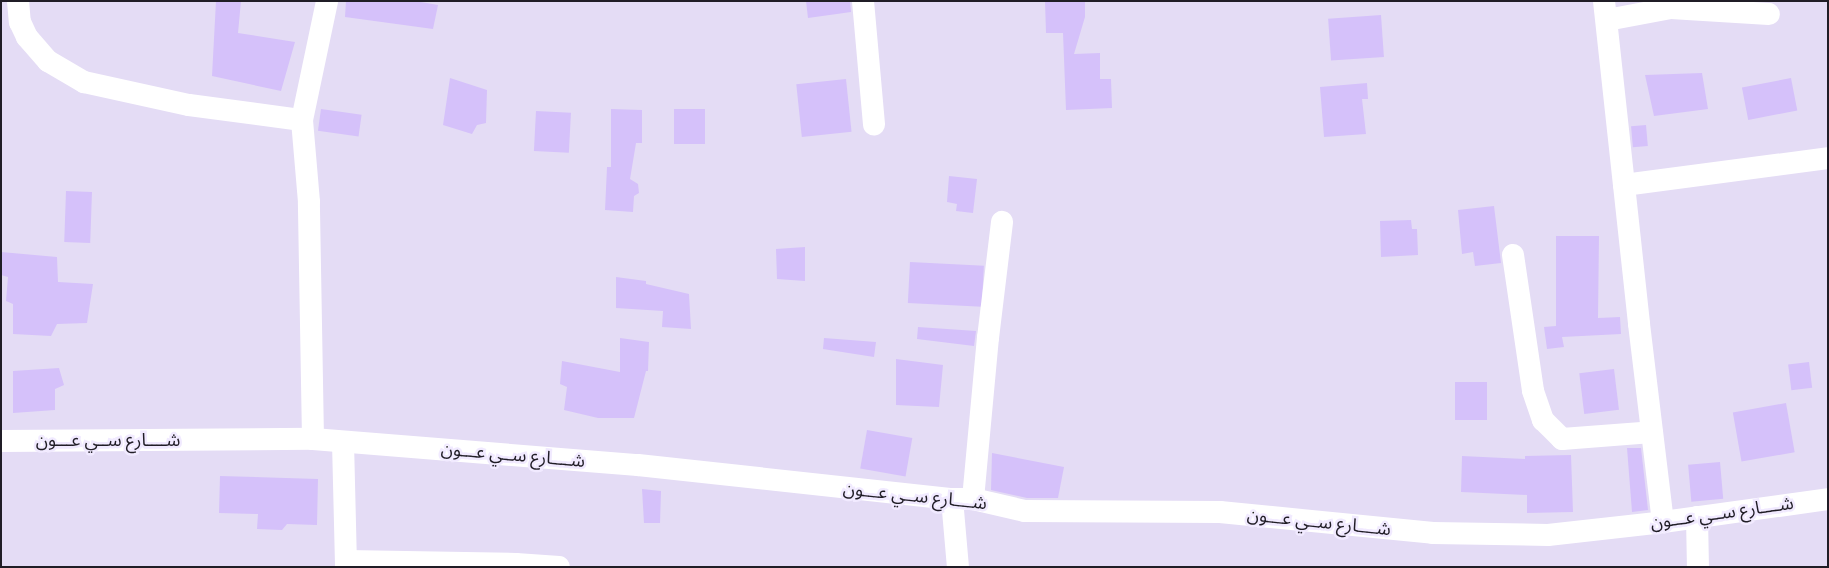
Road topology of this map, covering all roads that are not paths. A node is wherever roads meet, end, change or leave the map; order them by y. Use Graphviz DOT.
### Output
graph roads {
  1 [pos="18,1"];
  2 [pos="327,1"];
  3 [pos="863,1"];
  4 [pos="1606,11"];
  5 [pos="1769,14"];
  6 [pos="302,120"];
  7 [pos="874,125"];
  8 [pos="1828,158"];
  9 [pos="1624,185"];
  10 [pos="1002,222"];
  11 [pos="1513,255"];
  12 [pos="1652,432"];
  13 [pos="313,439"];
  14 [pos="1,440"];
  15 [pos="343,442"];
  16 [pos="962,499"];
  17 [pos="1828,499"];
  18 [pos="1697,517"];
  19 [pos="1663,522"];
  20 [pos="346,564"];
  21 [pos="559,567"];
  22 [pos="958,567"];
  23 [pos="1698,567"];
  1 -- 6 [label="street"];
  2 -- 6 [label="street"];
  3 -- 7 [label="street"];
  4 -- 5 [label="street"];
  4 -- 9 [label="street"];
  6 -- 13 [label="street"];
  8 -- 9 [label="street"];
  9 -- 12 [label="street"];
  10 -- 16 [label="street"];
  11 -- 12 [label="street"];
  12 -- 19 [label="street"];
  13 -- 14 [label="street, شــــارع ســي عـــون"];
  13 -- 15 [label="street, شــــارع ســي عـــون"];
  15 -- 16 [label="street, شــــارع ســي عـــون"];
  15 -- 20 [label="street"];
  16 -- 19 [label="street, شــــارع ســي عـــون"];
  16 -- 22 [label="street"];
  17 -- 18 [label="street, شــــارع ســي عـــون"];
  18 -- 19 [label="street, شــــارع ســي عـــون"];
  18 -- 23 [label="street"];
  20 -- 21 [label="street"];
}
